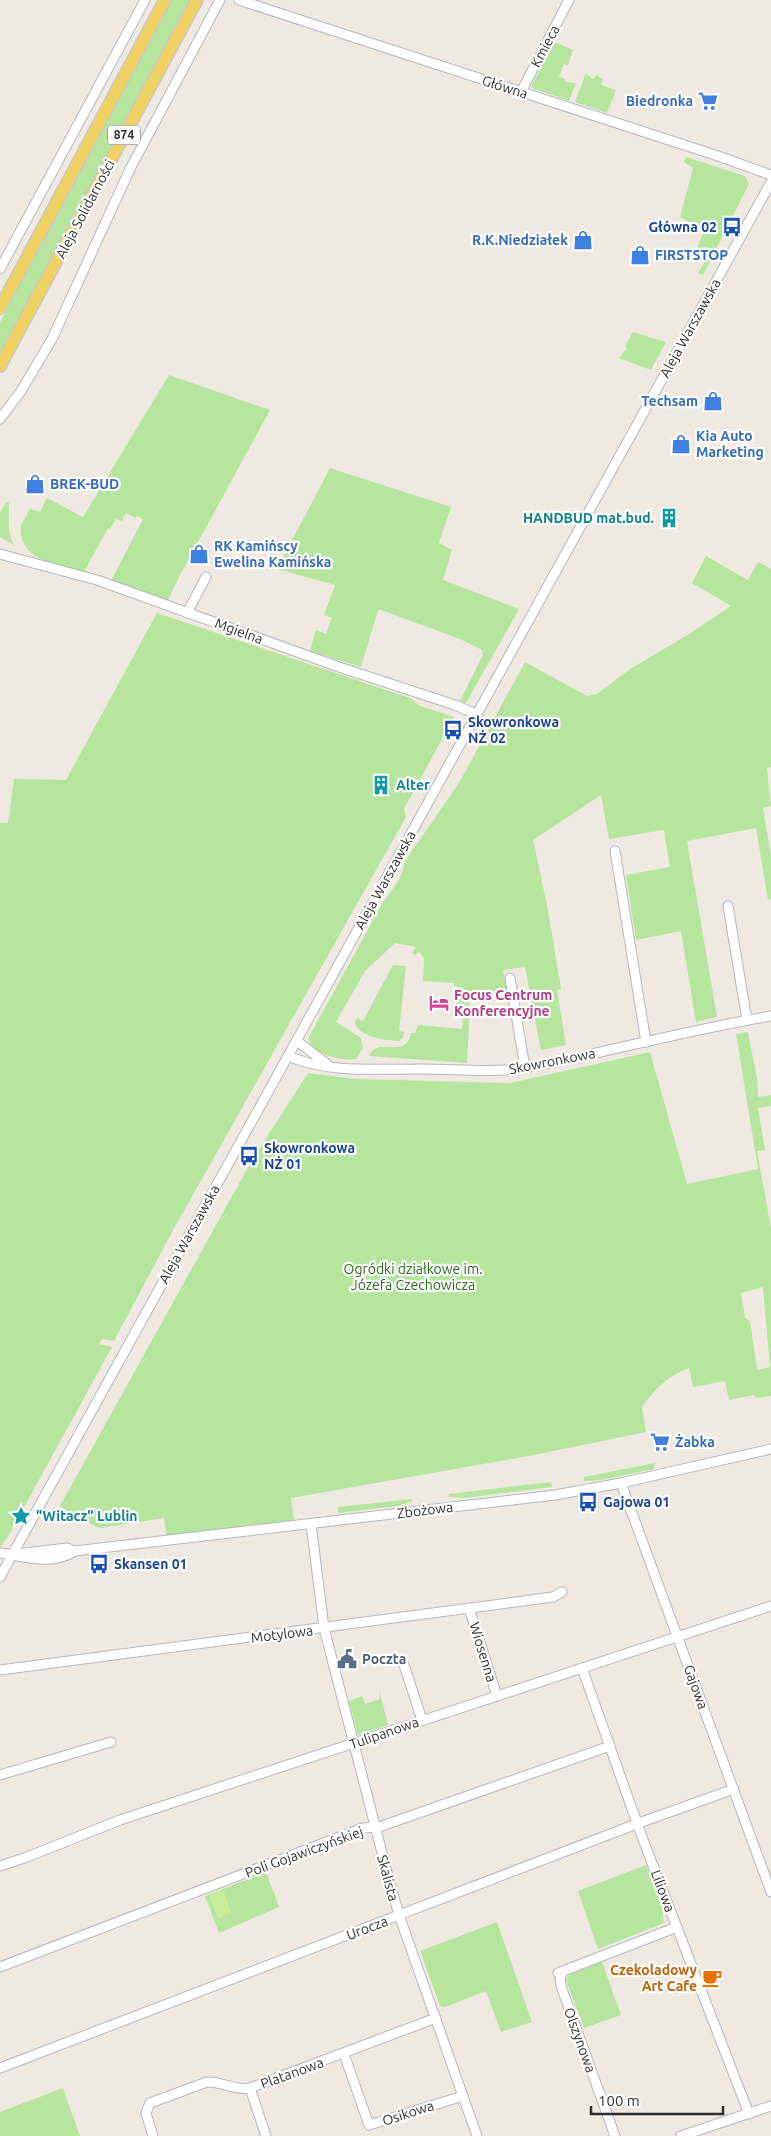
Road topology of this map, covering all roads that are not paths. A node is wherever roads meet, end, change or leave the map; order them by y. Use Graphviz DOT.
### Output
graph roads {
  1 [pos="145,0"];
  2 [pos="165,0"];
  3 [pos="197,0"];
  4 [pos="220,0"];
  5 [pos="239,0"];
  6 [pos="569,0"];
  7 [pos="261,3"];
  8 [pos="521,92"];
  9 [pos="771,175"];
  10 [pos="771,182"];
  11 [pos="0,268"];
  12 [pos="0,308"];
  13 [pos="0,366"];
  14 [pos="0,419"];
  15 [pos="0,554"];
  16 [pos="206,577"];
  17 [pos="187,613"];
  18 [pos="476,714"];
  19 [pos="614,851"];
  20 [pos="728,906"];
  21 [pos="510,978"];
  22 [pos="771,1016"];
  23 [pos="747,1020"];
  24 [pos="297,1040"];
  25 [pos="646,1042"];
  26 [pos="288,1056"];
  27 [pos="330,1066"];
  28 [pos="525,1068"];
  29 [pos="771,1450"];
  30 [pos="621,1483"];
  31 [pos="311,1524"];
  32 [pos="0,1553"];
  33 [pos="12,1554"];
  34 [pos="0,1577"];
  35 [pos="562,1592"];
  36 [pos="771,1606"];
  37 [pos="469,1608"];
  38 [pos="324,1628"];
  39 [pos="677,1637"];
  40 [pos="404,1665"];
  41 [pos="582,1668"];
  42 [pos="0,1670"];
  43 [pos="497,1696"];
  44 [pos="422,1720"];
  45 [pos="111,1742"];
  46 [pos="353,1744"];
  47 [pos="610,1746"];
  48 [pos="0,1774"];
  49 [pos="734,1788"];
  50 [pos="639,1823"];
  51 [pos="375,1828"];
  52 [pos="0,1866"];
  53 [pos="771,1892"];
  54 [pos="399,1916"];
  55 [pos="677,1927"];
  56 [pos="0,1968"];
  57 [pos="436,2018"];
  58 [pos="344,2054"];
  59 [pos="0,2068"];
  60 [pos="250,2088"];
  61 [pos="463,2096"];
  62 [pos="770,2107"];
  63 [pos="749,2114"];
  64 [pos="153,2136"];
  65 [pos="266,2136"];
  66 [pos="477,2136"];
  67 [pos="615,2136"];
  68 [pos="681,2136"];
  1 -- 11 [label="street"];
  2 -- 12 [label="main road, Aleja Solidarności / 874"];
  3 -- 13 [label="main road, Aleja Solidarności / 874"];
  4 -- 14 [label="street"];
  5 -- 7 [label="street, Główna"];
  6 -- 8 [label="street, Kmieca"];
  7 -- 8 [label="street, Główna"];
  8 -- 9 [label="street, Główna"];
  10 -- 18 [label="street, Aleja Warszawska"];
  15 -- 17 [label="street, Mgielna"];
  16 -- 17 [label="street"];
  17 -- 18 [label="street, Mgielna"];
  18 -- 24 [label="street, Aleja Warszawska"];
  19 -- 25 [label="street"];
  20 -- 23 [label="street"];
  21 -- 28 [label="street"];
  22 -- 23 [label="street, Skowronkowa"];
  23 -- 25 [label="street, Skowronkowa"];
  24 -- 26 [label="street, Aleja Warszawska"];
  24 -- 27 [label="street"];
  25 -- 28 [label="street, Skowronkowa"];
  26 -- 27 [label="street, Skowronkowa"];
  26 -- 33 [label="street, Aleja Warszawska"];
  27 -- 28 [label="street, Skowronkowa"];
  29 -- 30 [label="street, Zbożowa"];
  30 -- 31 [label="street, Zbożowa"];
  30 -- 39 [label="street, Gajowa"];
  31 -- 33 [label="street, Zbożowa"];
  31 -- 38 [label="street, Skalista"];
  32 -- 33 [label="street, Zbożowa"];
  33 -- 34 [label="street, Aleja Warszawska"];
  35 -- 37 [label="street, Motylowa"];
  36 -- 39 [label="street, Tulipanowa"];
  37 -- 38 [label="street, Motylowa"];
  37 -- 43 [label="street, Wiosenna"];
  38 -- 42 [label="street, Motylowa"];
  38 -- 46 [label="street, Skalista"];
  39 -- 41 [label="street, Tulipanowa"];
  39 -- 49 [label="street, Gajowa"];
  40 -- 44 [label="street"];
  41 -- 43 [label="street, Tulipanowa"];
  41 -- 47 [label="street, Liliowa"];
  43 -- 44 [label="street, Tulipanowa"];
  44 -- 46 [label="street, Tulipanowa"];
  45 -- 48 [label="street"];
  46 -- 51 [label="street, Skalista"];
  46 -- 52 [label="street, Tulipanowa"];
  47 -- 50 [label="street, Liliowa"];
  47 -- 51 [label="street, Poli Gojawiczyńskiej"];
  49 -- 50 [label="street, Urocza"];
  49 -- 53 [label="street, Gajowa"];
  50 -- 54 [label="street, Urocza"];
  50 -- 55 [label="street, Liliowa"];
  51 -- 54 [label="street, Skalista"];
  51 -- 56 [label="street, Poli Gojawiczyńskiej"];
  54 -- 57 [label="street, Skalista"];
  54 -- 59 [label="street, Urocza"];
  55 -- 63 [label="street, Liliowa"];
  55 -- 67 [label="street, Olszynowa"];
  57 -- 58 [label="street, Platanowa"];
  57 -- 61 [label="street, Skalista"];
  58 -- 60 [label="street, Platanowa"];
  58 -- 61 [label="street, Osikowa"];
  60 -- 64 [label="street, Platanowa"];
  60 -- 65 [label="street"];
  61 -- 66 [label="street, Skalista"];
  62 -- 63 [label="street"];
  63 -- 68 [label="street"];
}
